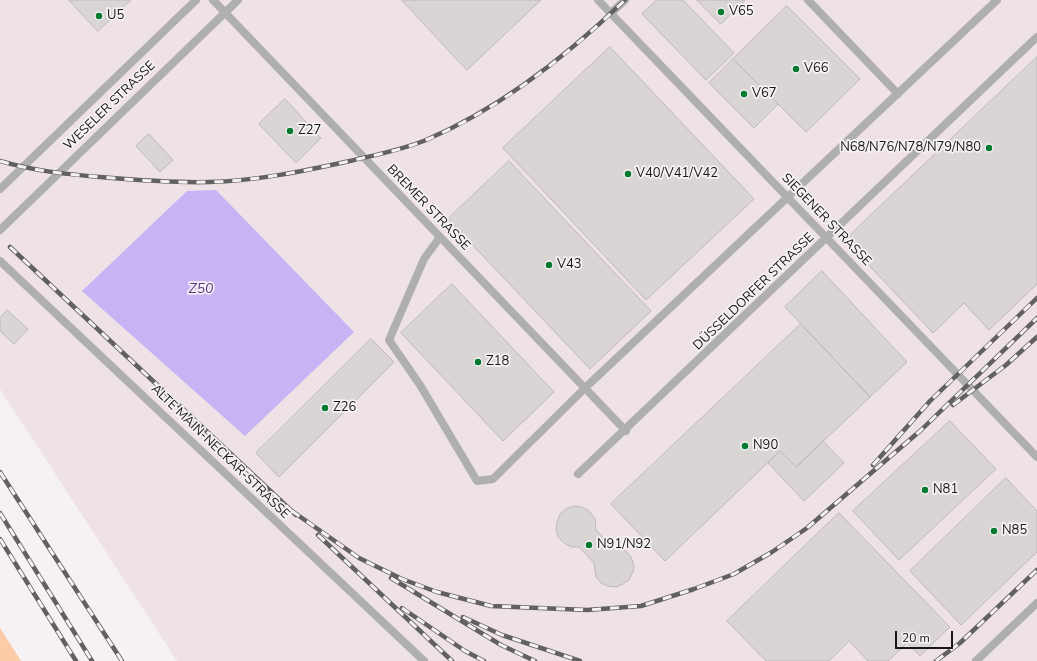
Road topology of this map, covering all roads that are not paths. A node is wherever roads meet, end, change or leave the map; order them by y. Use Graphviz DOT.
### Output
graph roads {
  1 [pos="196,0"];
  2 [pos="213,0"];
  3 [pos="238,0"];
  4 [pos="598,0"];
  5 [pos="624,0"];
  6 [pos="808,0"];
  7 [pos="997,0"];
  8 [pos="225,12"];
  9 [pos="611,13"];
  10 [pos="1037,36"];
  11 [pos="898,94"];
  12 [pos="0,189"];
  13 [pos="788,197"];
  14 [pos="0,230"];
  15 [pos="440,237"];
  16 [pos="827,238"];
  17 [pos="0,261"];
  18 [pos="585,388"];
  19 [pos="626,431"];
  20 [pos="1037,457"];
  21 [pos="578,474"];
  22 [pos="1037,603"];
  23 [pos="424,661"];
  24 [pos="976,661"];
  1 -- 12 [label="lane, WESELER STRASSE"];
  2 -- 8 [label="lane, BREMER STRASSE"];
  3 -- 8 [label="lane, WESELER STRASSE"];
  4 -- 9 [label="lane, SIEGENER STRASSE"];
  5 -- 9 [label="lane"];
  6 -- 11 [label="lane"];
  7 -- 11 [label="lane"];
  8 -- 14 [label="lane, WESELER STRASSE"];
  8 -- 15 [label="lane, BREMER STRASSE"];
  9 -- 13 [label="lane, SIEGENER STRASSE"];
  10 -- 16 [label="lane, DÜSSELDORFER STRASSE"];
  11 -- 13 [label="lane"];
  13 -- 16 [label="lane, SIEGENER STRASSE"];
  13 -- 18 [label="lane"];
  15 -- 18 [label="lane, BREMER STRASSE"];
  15 -- 18 [label="lane"];
  16 -- 19 [label="lane, DÜSSELDORFER STRASSE"];
  16 -- 20 [label="lane, SIEGENER STRASSE"];
  17 -- 23 [label="lane, ALTE MAIN-NECKAR-STRASSE"];
  18 -- 19 [label="lane, BREMER STRASSE"];
  19 -- 21 [label="lane, DÜSSELDORFER STRASSE"];
  22 -- 24 [label="lane"];
}
